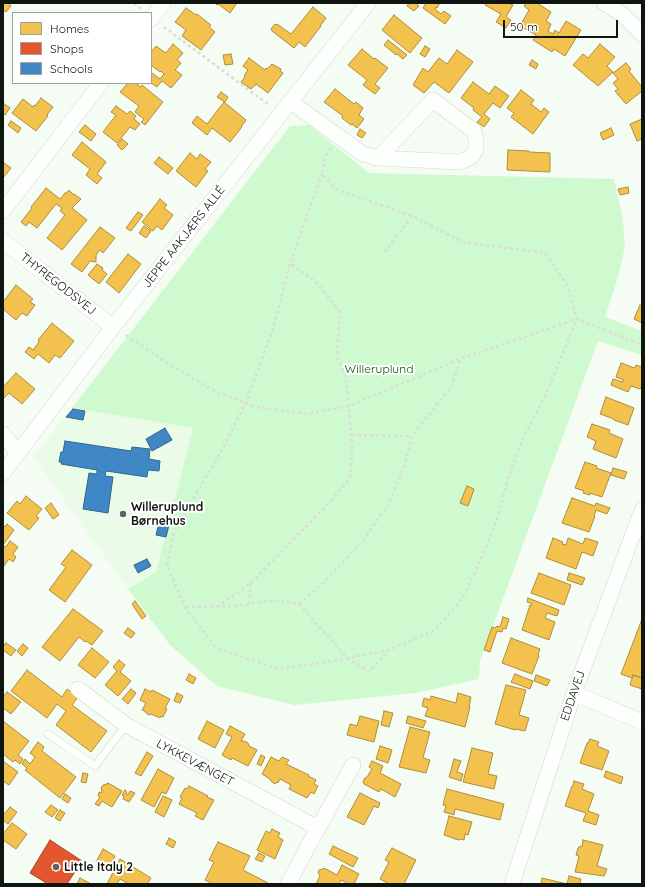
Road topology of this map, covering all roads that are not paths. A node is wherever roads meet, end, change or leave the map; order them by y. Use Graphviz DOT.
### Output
graph roads {
  1 [pos="163,3"];
  2 [pos="368,3"];
  3 [pos="604,3"];
  4 [pos="152,17"];
  5 [pos="642,34"];
  6 [pos="101,84"];
  7 [pos="291,102"];
  8 [pos="378,158"];
  9 [pos="3,211"];
  10 [pos="3,242"];
  11 [pos="113,327"];
  12 [pos="3,434"];
  13 [pos="18,453"];
  14 [pos="3,473"];
  15 [pos="642,510"];
  16 [pos="78,689"];
  17 [pos="574,693"];
  18 [pos="642,722"];
  19 [pos="126,725"];
  20 [pos="48,734"];
  21 [pos="353,765"];
  22 [pos="318,828"];
  23 [pos="288,884"];
  24 [pos="512,884"];
  1 -- 4 [label="street"];
  2 -- 7 [label="street, JEPPE AAKJÆRS ALLÉ"];
  3 -- 5 [label="street"];
  6 -- 9 [label="street"];
  7 -- 8 [label="street"];
  7 -- 11 [label="street, JEPPE AAKJÆRS ALLÉ"];
  8 -- 8 [label="street"];
  10 -- 11 [label="street, THYREGODSVEJ"];
  11 -- 13 [label="street, JEPPE AAKJÆRS ALLÉ"];
  12 -- 13 [label="street"];
  13 -- 14 [label="street, JEPPE AAKJÆRS ALLÉ"];
  15 -- 17 [label="street, EDDAVEJ"];
  16 -- 19 [label="street, LYKKEVÆNGET"];
  17 -- 18 [label="street"];
  17 -- 24 [label="street, EDDAVEJ"];
  19 -- 20 [label="lane"];
  19 -- 22 [label="street, LYKKEVÆNGET"];
  21 -- 22 [label="street"];
  22 -- 23 [label="street"];
}
